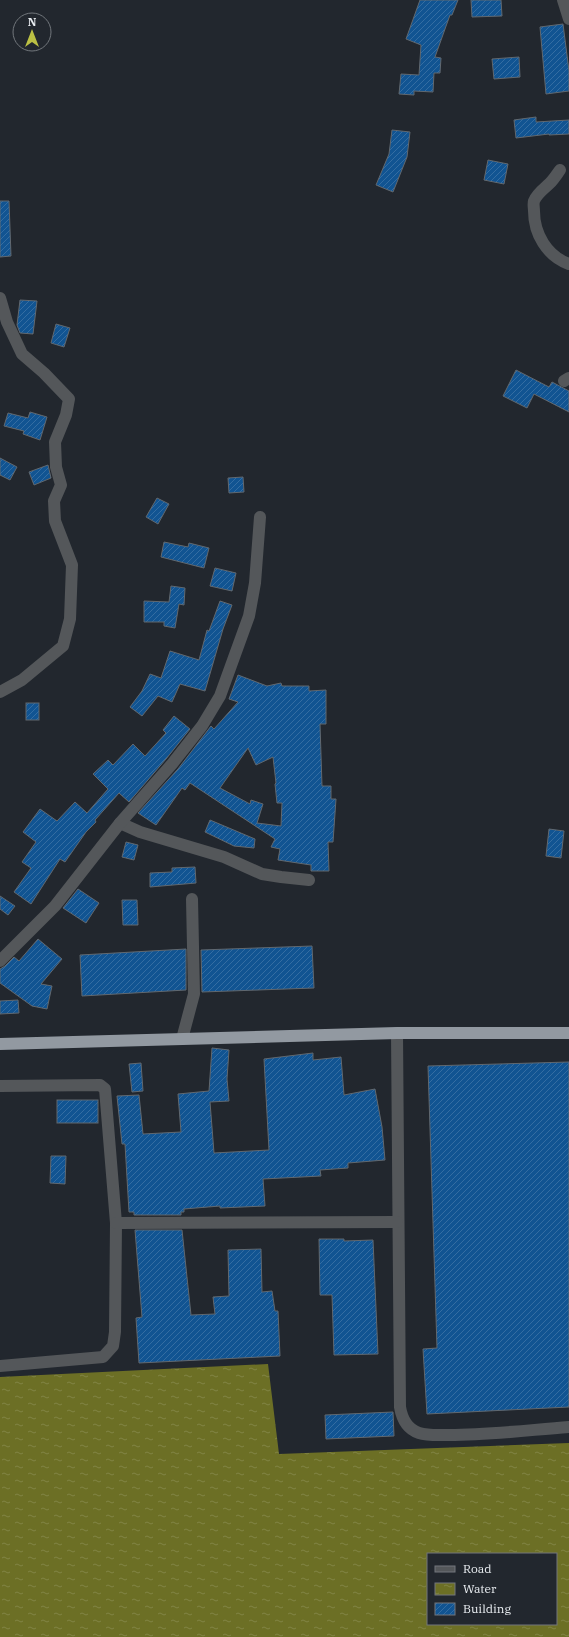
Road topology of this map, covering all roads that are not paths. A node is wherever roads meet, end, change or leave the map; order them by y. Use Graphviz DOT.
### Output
graph roads {
  1 [pos="563,0"];
  2 [pos="569,19"];
  3 [pos="560,170"];
  4 [pos="569,264"];
  5 [pos="0,298"];
  6 [pos="260,517"];
  7 [pos="0,692"];
  8 [pos="120,823"];
  9 [pos="309,880"];
  10 [pos="192,899"];
  11 [pos="0,961"];
  12 [pos="397,1033"];
  13 [pos="569,1033"];
  14 [pos="182,1039"];
  15 [pos="0,1044"];
  16 [pos="0,1086"];
  17 [pos="397,1222"];
  18 [pos="116,1223"];
  19 [pos="0,1366"];
  20 [pos="569,1427"];
  1 -- 2 [label="street"];
  3 -- 4 [label="street"];
  5 -- 7 [label="street"];
  6 -- 8 [label="street"];
  8 -- 9 [label="street"];
  8 -- 11 [label="street"];
  10 -- 14 [label="street"];
  12 -- 13 [label="highway"];
  12 -- 14 [label="highway"];
  12 -- 17 [label="street"];
  14 -- 15 [label="highway"];
  16 -- 18 [label="street"];
  17 -- 18 [label="street"];
  17 -- 20 [label="street"];
  18 -- 19 [label="street"];
}
